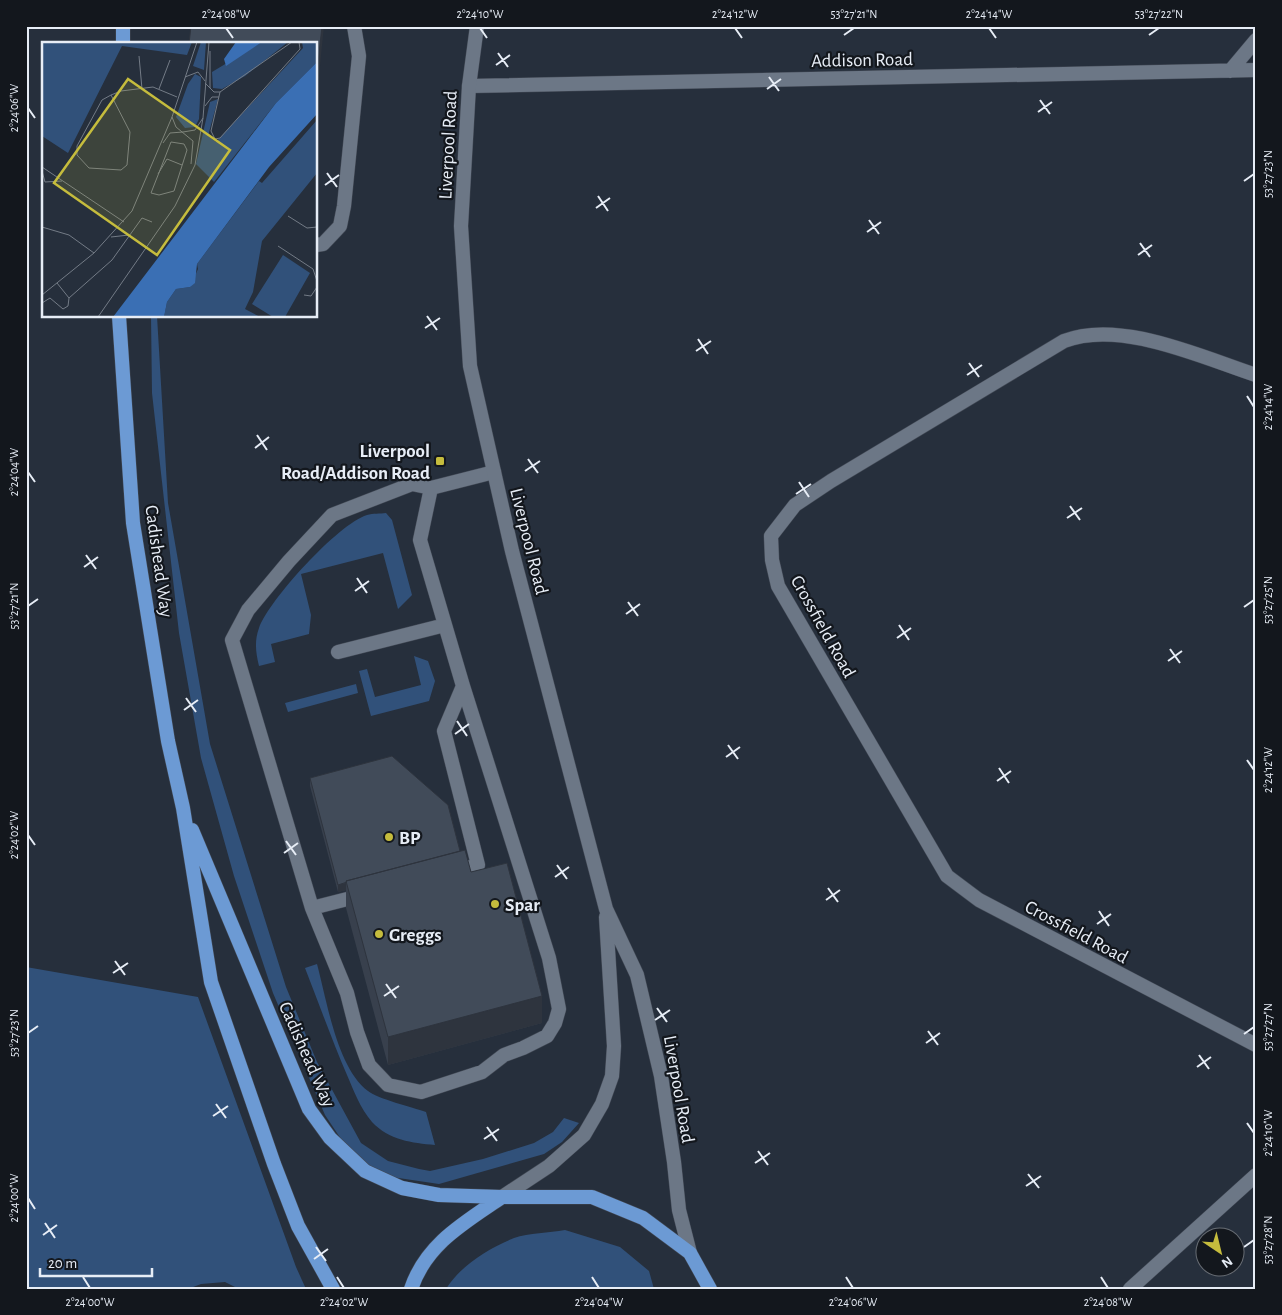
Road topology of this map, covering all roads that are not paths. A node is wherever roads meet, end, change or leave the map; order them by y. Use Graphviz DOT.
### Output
graph roads {
  1 [pos="123,26"];
  2 [pos="354,26"];
  3 [pos="476,26"];
  4 [pos="1256,40"];
  5 [pos="123,42"];
  6 [pos="1256,70"];
  7 [pos="1230,71"];
  8 [pos="469,86"];
  9 [pos="318,245"];
  10 [pos="119,318"];
  11 [pos="1256,374"];
  12 [pos="494,472"];
  13 [pos="431,488"];
  14 [pos="445,625"];
  15 [pos="338,652"];
  16 [pos="463,686"];
  17 [pos="183,808"];
  18 [pos="441,874"];
  19 [pos="376,891"];
  20 [pos="312,908"];
  21 [pos="606,909"];
  22 [pos="1256,1045"];
  23 [pos="1256,1175"];
  24 [pos="502,1197"];
  25 [pos="690,1254"];
  26 [pos="333,1289"];
  27 [pos="410,1289"];
  28 [pos="710,1289"];
  29 [pos="1130,1289"];
  1 -- 5 [label="highway"];
  2 -- 9 [label="street"];
  3 -- 8 [label="street, Liverpool Road"];
  4 -- 7 [label="street"];
  6 -- 7 [label="street, Addison Road"];
  7 -- 8 [label="street, Addison Road"];
  8 -- 12 [label="street, Liverpool Road"];
  10 -- 17 [label="highway, Cadishead Way"];
  11 -- 22 [label="street, Crossfield Road"];
  12 -- 13 [label="street"];
  12 -- 21 [label="street, Liverpool Road"];
  13 -- 14 [label="street"];
  13 -- 20 [label="street"];
  14 -- 15 [label="street"];
  14 -- 16 [label="street"];
  16 -- 18 [label="street"];
  16 -- 20 [label="street"];
  17 -- 24 [label="highway, Cadishead Way"];
  17 -- 26 [label="highway, Cadishead Way"];
  19 -- 20 [label="street"];
  21 -- 24 [label="street, Liverpool Road"];
  21 -- 25 [label="street, Liverpool Road"];
  23 -- 29 [label="street"];
  24 -- 25 [label="highway, Cadishead Way"];
  24 -- 27 [label="highway"];
  25 -- 28 [label="highway"];
}
